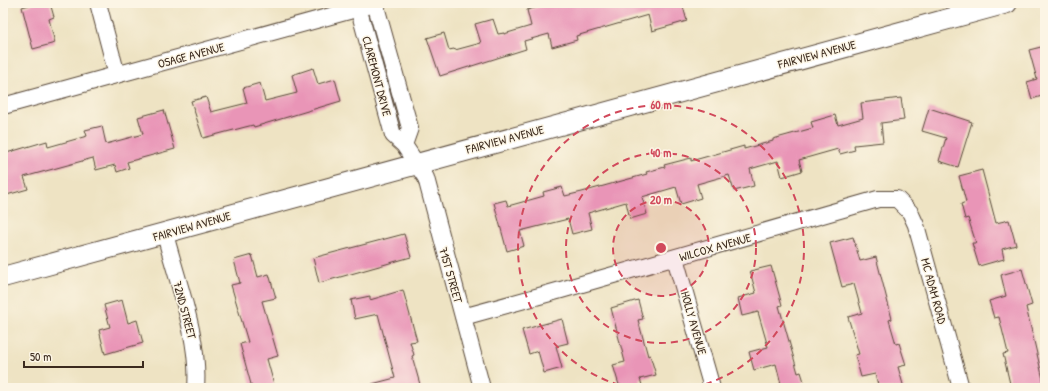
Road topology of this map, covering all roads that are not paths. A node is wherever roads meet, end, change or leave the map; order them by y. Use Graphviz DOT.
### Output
graph roads {
  1 [pos="98,3"];
  2 [pos="376,3"];
  3 [pos="1007,3"];
  4 [pos="358,6"];
  5 [pos="117,75"];
  6 [pos="3,106"];
  7 [pos="404,145"];
  8 [pos="416,163"];
  9 [pos="897,199"];
  10 [pos="165,234"];
  11 [pos="676,258"];
  12 [pos="3,277"];
  13 [pos="463,317"];
  14 [pos="196,388"];
  15 [pos="482,388"];
  16 [pos="712,388"];
  17 [pos="961,388"];
  1 -- 5 [label="street"];
  2 -- 4 [label="street, OSAGE AVENUE"];
  2 -- 7 [label="street, CLAREMONT DRIVE"];
  3 -- 8 [label="street, FAIRVIEW AVENUE"];
  4 -- 5 [label="street, OSAGE AVENUE"];
  4 -- 7 [label="street, CLAREMONT DRIVE"];
  5 -- 6 [label="street, OSAGE AVENUE"];
  7 -- 8 [label="street, CLAREMONT DRIVE"];
  8 -- 10 [label="street, FAIRVIEW AVENUE"];
  8 -- 13 [label="street, 71ST STREET"];
  9 -- 11 [label="street, WILCOX AVENUE"];
  9 -- 17 [label="street, MC ADAM ROAD"];
  10 -- 12 [label="street, FAIRVIEW AVENUE"];
  10 -- 14 [label="street, 72ND STREET"];
  11 -- 13 [label="street, WILCOX AVENUE"];
  11 -- 16 [label="street, HOLLY AVENUE"];
  13 -- 15 [label="street, 71ST STREET"];
}
